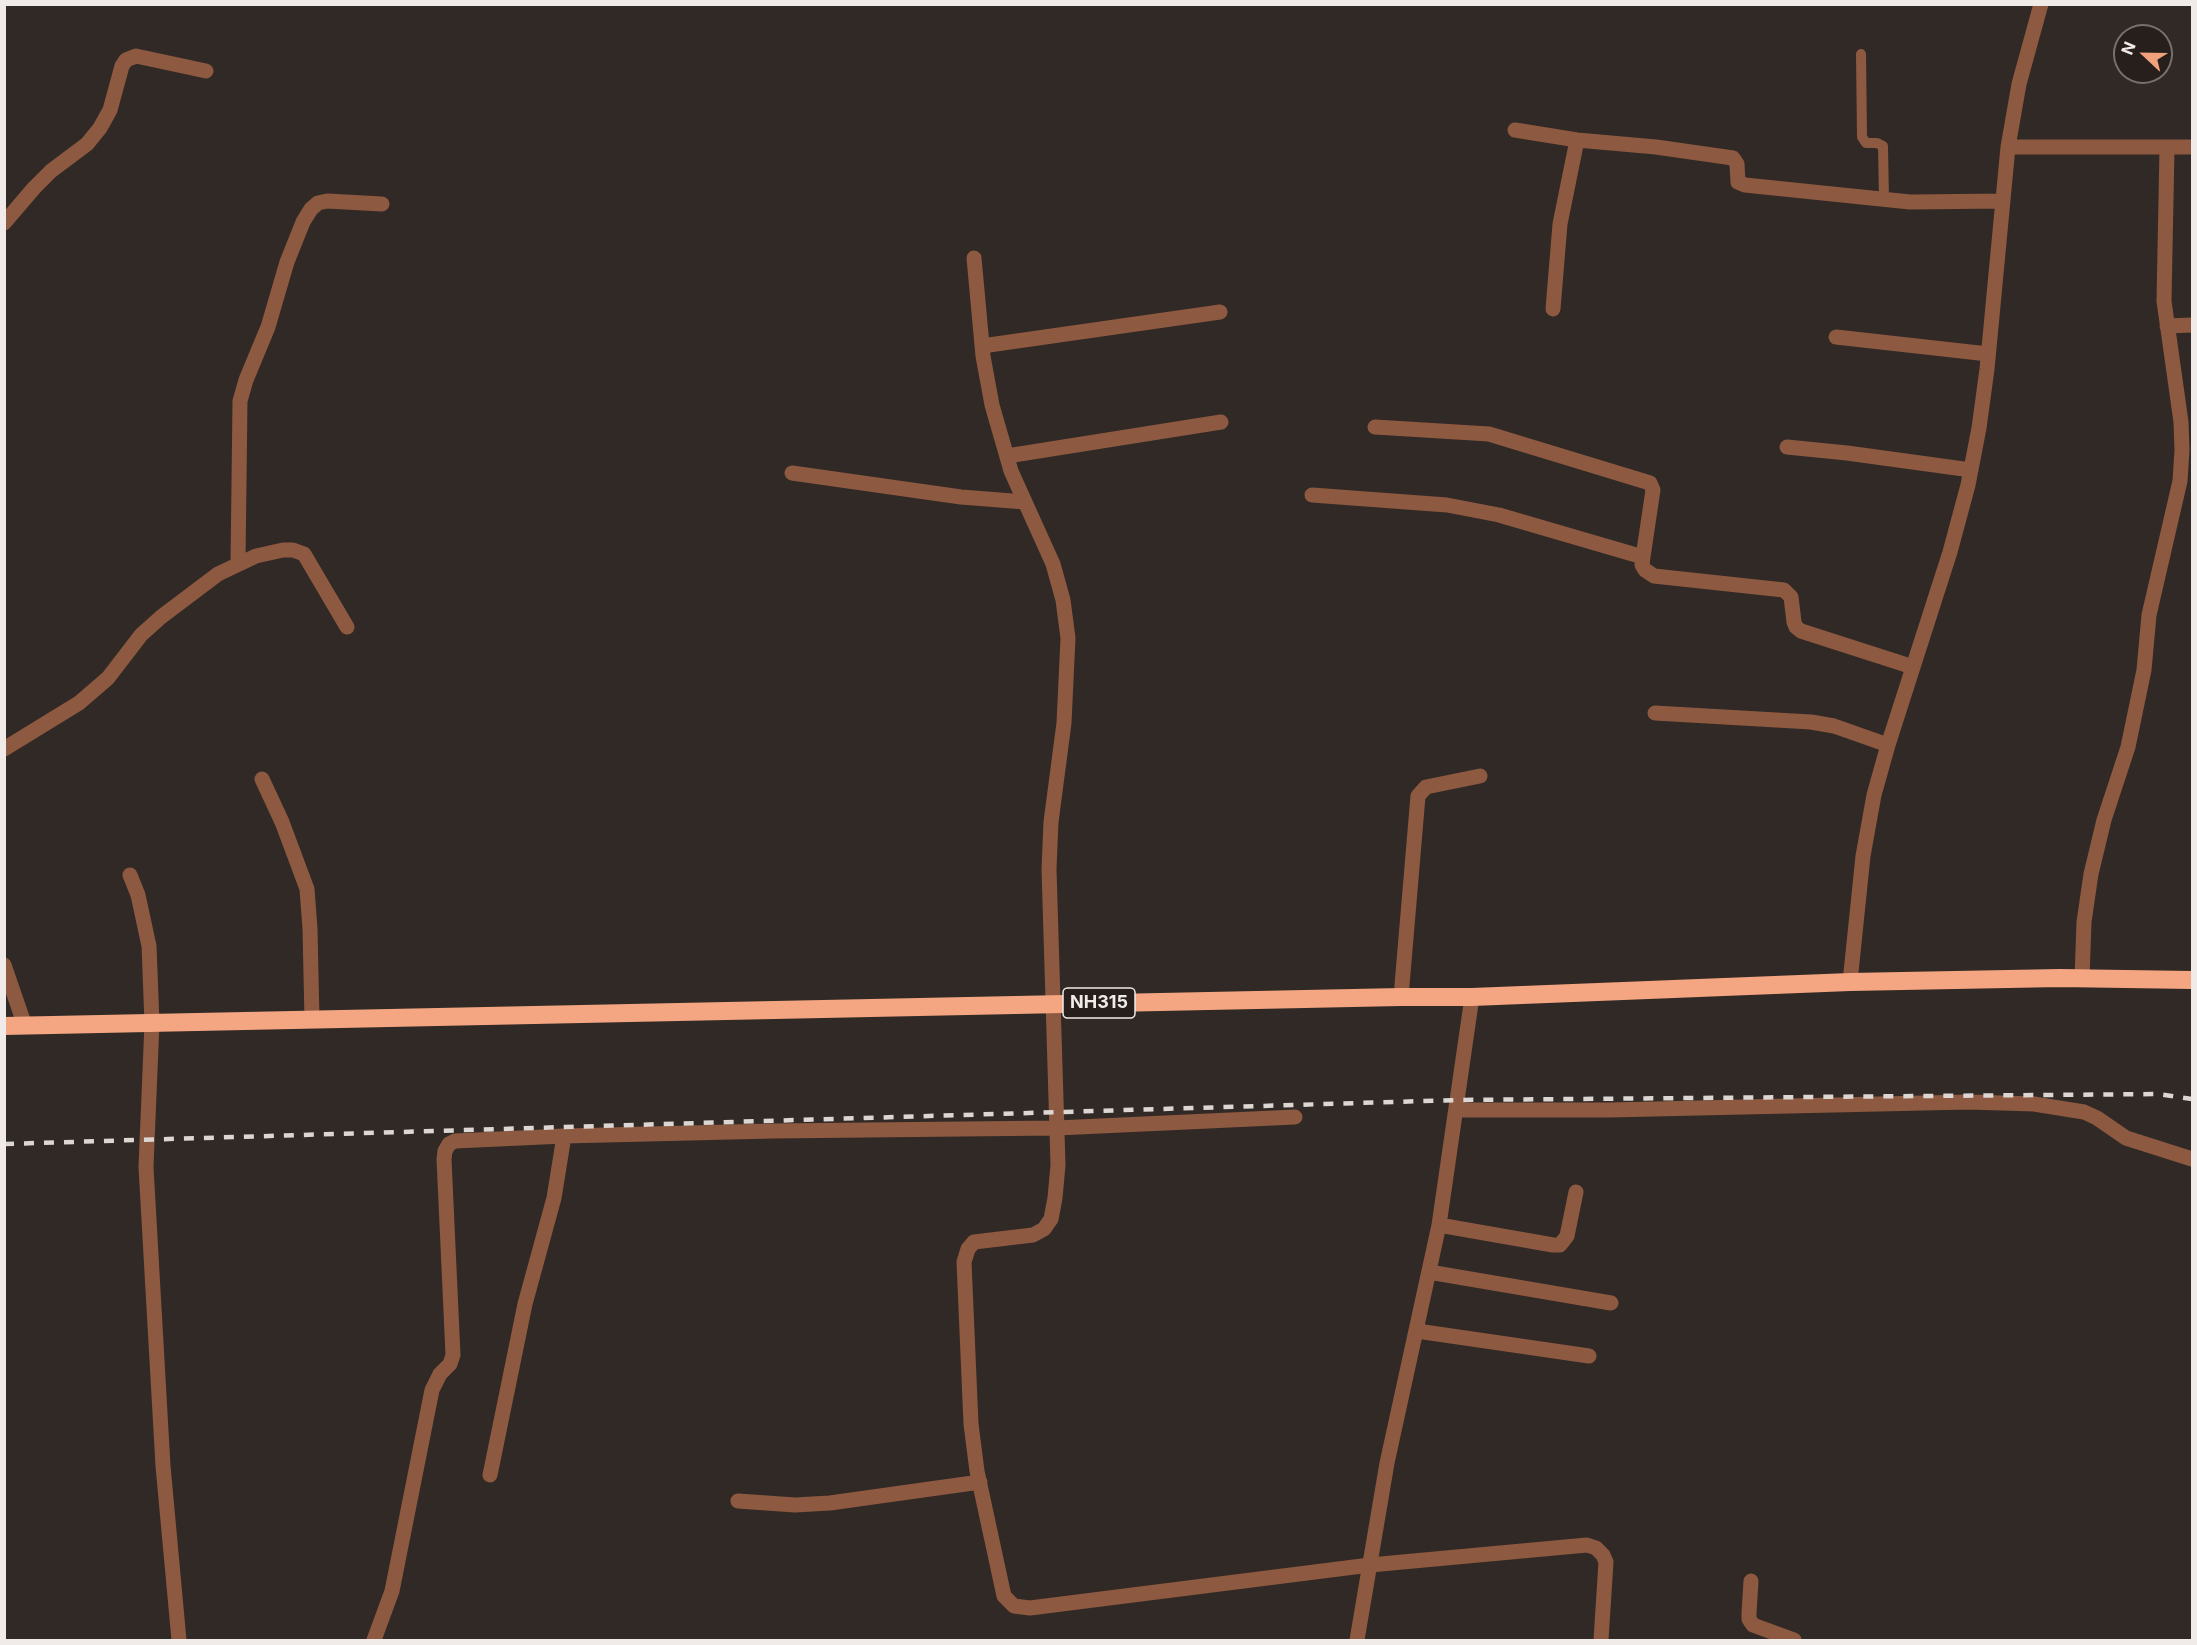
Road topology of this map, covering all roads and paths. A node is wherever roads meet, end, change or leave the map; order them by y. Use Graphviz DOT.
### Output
graph roads {
  1 [pos="2041,4"];
  2 [pos="1862,54"];
  3 [pos="206,71"];
  4 [pos="1515,130"];
  5 [pos="1576,140"];
  6 [pos="2008,147"];
  7 [pos="2193,147"];
  8 [pos="2167,148"];
  9 [pos="1884,200"];
  10 [pos="2004,201"];
  11 [pos="382,204"];
  12 [pos="4,223"];
  13 [pos="974,258"];
  14 [pos="1553,309"];
  15 [pos="1220,312"];
  16 [pos="2193,325"];
  17 [pos="2167,326"];
  18 [pos="1836,336"];
  19 [pos="982,346"];
  20 [pos="1988,354"];
  21 [pos="1221,422"];
  22 [pos="1375,427"];
  23 [pos="1787,447"];
  24 [pos="1007,456"];
  25 [pos="1971,470"];
  26 [pos="792,472"];
  27 [pos="1312,495"];
  28 [pos="1025,502"];
  29 [pos="1643,557"];
  30 [pos="238,563"];
  31 [pos="347,627"];
  32 [pos="1913,667"];
  33 [pos="1655,713"];
  34 [pos="1888,745"];
  35 [pos="4,749"];
  36 [pos="1480,776"];
  37 [pos="262,779"];
  38 [pos="130,875"];
  39 [pos="4,965"];
  40 [pos="2082,979"];
  41 [pos="2193,980"];
  42 [pos="1850,982"];
  43 [pos="1401,997"];
  44 [pos="1472,997"];
  45 [pos="1052,1004"];
  46 [pos="312,1020"];
  47 [pos="152,1023"];
  48 [pos="4,1026"];
  49 [pos="25,1026"];
  50 [pos="1456,1110"];
  51 [pos="1295,1117"];
  52 [pos="1057,1128"];
  53 [pos="564,1136"];
  54 [pos="2193,1159"];
  55 [pos="1576,1192"];
  56 [pos="1439,1225"];
  57 [pos="1429,1272"];
  58 [pos="1611,1303"];
  59 [pos="1417,1331"];
  60 [pos="1589,1356"];
  61 [pos="490,1475"];
  62 [pos="980,1482"];
  63 [pos="738,1501"];
  64 [pos="1370,1565"];
  65 [pos="1751,1581"];
  66 [pos="179,1641"];
  67 [pos="374,1641"];
  68 [pos="1357,1641"];
  69 [pos="1601,1641"];
  70 [pos="1794,1641"];
  1 -- 6 [label="street"];
  2 -- 9 [label="lane"];
  3 -- 12 [label="street"];
  4 -- 5 [label="street"];
  5 -- 9 [label="street"];
  5 -- 14 [label="street"];
  6 -- 8 [label="street"];
  6 -- 10 [label="street"];
  7 -- 8 [label="street"];
  8 -- 17 [label="street"];
  9 -- 10 [label="street"];
  10 -- 20 [label="street"];
  11 -- 30 [label="street"];
  13 -- 19 [label="street"];
  15 -- 19 [label="street"];
  16 -- 17 [label="street"];
  17 -- 40 [label="street"];
  18 -- 20 [label="street"];
  19 -- 24 [label="street"];
  20 -- 25 [label="street"];
  21 -- 24 [label="street"];
  22 -- 29 [label="street"];
  23 -- 25 [label="street"];
  24 -- 28 [label="street"];
  25 -- 32 [label="street"];
  26 -- 28 [label="street"];
  27 -- 29 [label="street"];
  28 -- 45 [label="street"];
  29 -- 32 [label="street"];
  30 -- 31 [label="street"];
  30 -- 35 [label="street"];
  32 -- 34 [label="street"];
  33 -- 34 [label="street"];
  34 -- 42 [label="street"];
  36 -- 43 [label="street"];
  37 -- 46 [label="street"];
  38 -- 47 [label="street"];
  39 -- 49 [label="street"];
  40 -- 41 [label="highway, NH315"];
  40 -- 42 [label="highway, NH315"];
  42 -- 44 [label="highway, NH315"];
  43 -- 44 [label="highway, NH315"];
  43 -- 45 [label="highway, NH315"];
  44 -- 50 [label="street"];
  45 -- 46 [label="highway, NH315"];
  45 -- 52 [label="street"];
  46 -- 47 [label="highway, NH315"];
  47 -- 49 [label="highway, NH315"];
  47 -- 66 [label="street"];
  48 -- 49 [label="highway, NH315"];
  50 -- 54 [label="street"];
  50 -- 56 [label="street"];
  51 -- 52 [label="street"];
  52 -- 53 [label="street"];
  52 -- 62 [label="street"];
  53 -- 61 [label="street"];
  53 -- 67 [label="street"];
  55 -- 56 [label="street"];
  56 -- 57 [label="street"];
  57 -- 58 [label="street"];
  57 -- 59 [label="street"];
  59 -- 60 [label="street"];
  59 -- 64 [label="street"];
  62 -- 63 [label="street"];
  62 -- 64 [label="street"];
  64 -- 68 [label="street"];
  64 -- 69 [label="street"];
  65 -- 70 [label="street"];
}
